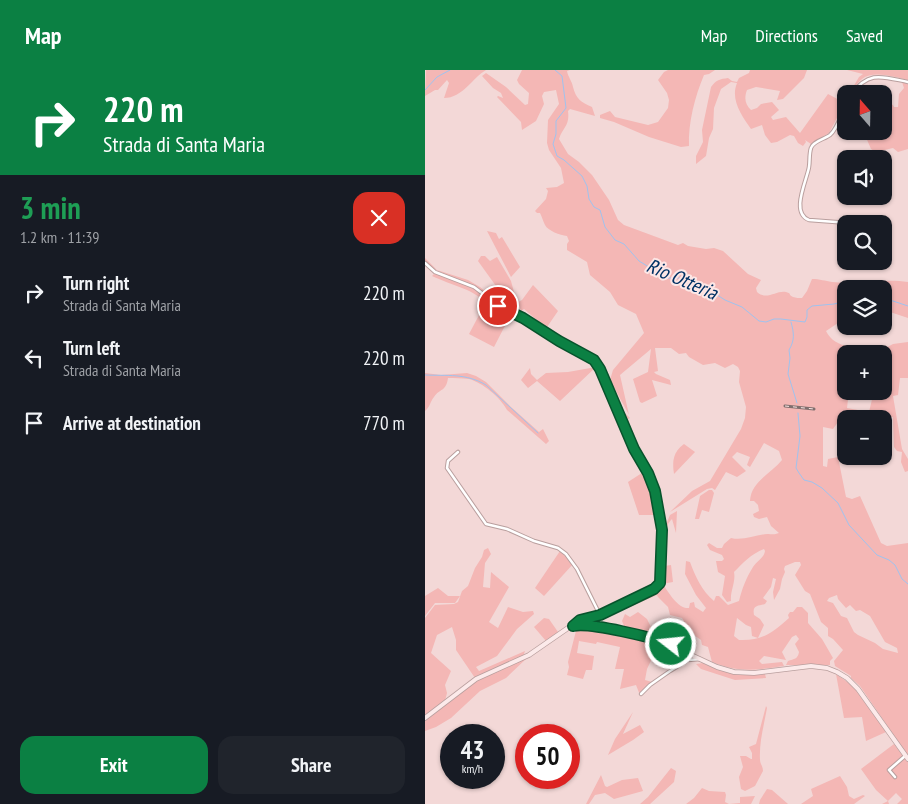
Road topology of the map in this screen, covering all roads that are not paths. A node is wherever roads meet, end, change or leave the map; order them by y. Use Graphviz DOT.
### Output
graph roads {
  1 [pos="908,82"];
  2 [pos="859,85"];
  3 [pos="837,123"];
  4 [pos="837,222"];
  5 [pos="425,263"];
  6 [pos="458,452"];
  7 [pos="600,615"];
  8 [pos="573,626"];
  9 [pos="701,659"];
  10 [pos="641,694"];
  11 [pos="425,718"];
  12 [pos="907,757"];
  13 [pos="895,777"];
  1 -- 2 [label="street"];
  3 -- 4 [label="street"];
  5 -- 7 [label="street"];
  6 -- 7 [label="street"];
  7 -- 8 [label="street"];
  8 -- 9 [label="main road"];
  8 -- 11 [label="main road"];
  9 -- 10 [label="street"];
  9 -- 12 [label="main road"];
  12 -- 13 [label="street"];
}
